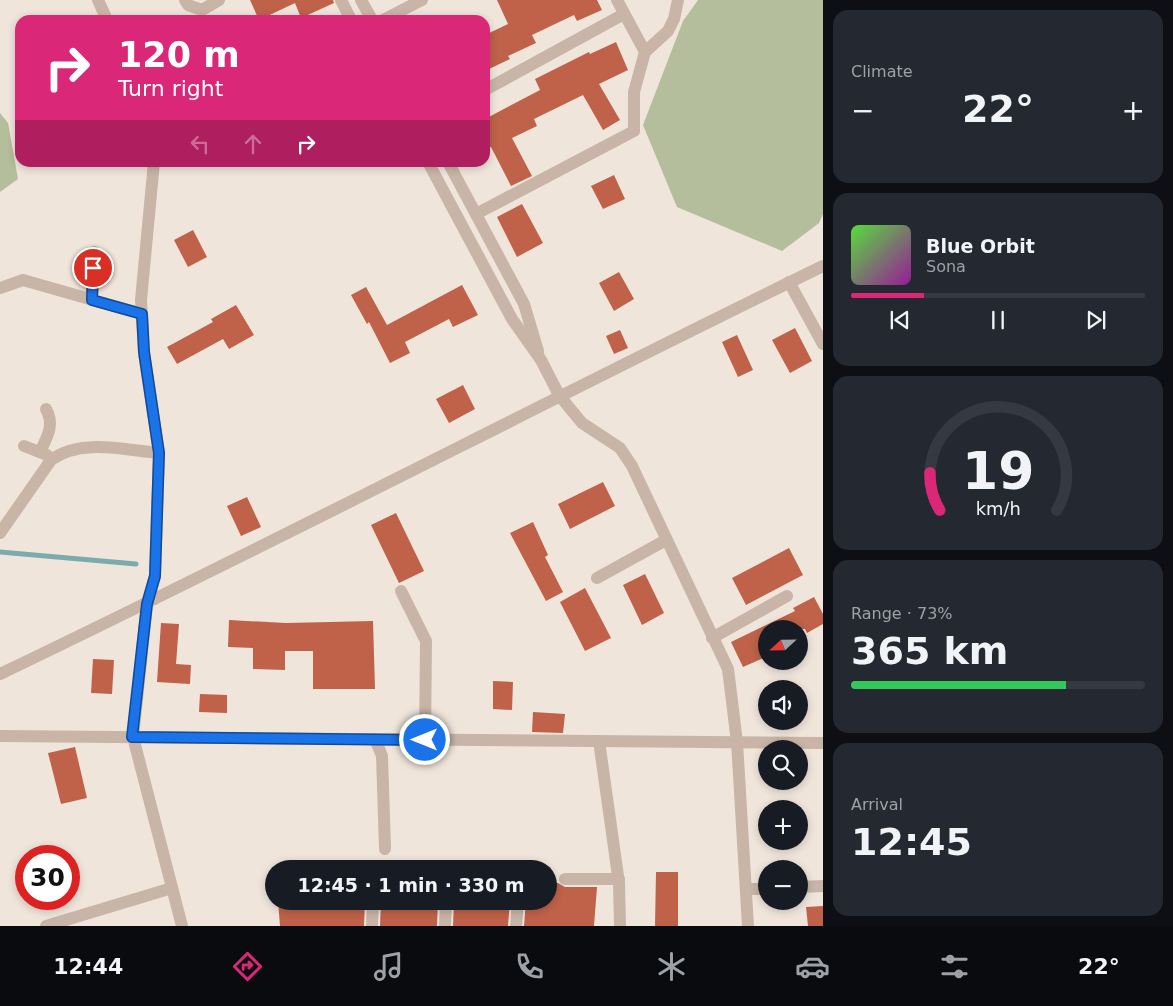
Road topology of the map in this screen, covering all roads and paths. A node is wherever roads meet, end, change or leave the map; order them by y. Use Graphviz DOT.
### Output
graph roads {
  1 [pos="98,0"];
  2 [pos="219,0"];
  3 [pos="340,0"];
  4 [pos="361,0"];
  5 [pos="422,0"];
  6 [pos="617,0"];
  7 [pos="678,0"];
  8 [pos="189,3"];
  9 [pos="624,14"];
  10 [pos="105,15"];
  11 [pos="196,15"];
  12 [pos="348,15"];
  13 [pos="369,15"];
  14 [pos="393,15"];
  15 [pos="645,52"];
  16 [pos="490,87"];
  17 [pos="154,167"];
  18 [pos="431,167"];
  19 [pos="451,167"];
  20 [pos="476,214"];
  21 [pos="94,252"];
  22 [pos="823,266"];
  23 [pos="789,282"];
  24 [pos="0,288"];
  25 [pos="92,300"];
  26 [pos="142,314"];
  27 [pos="823,344"];
  28 [pos="541,360"];
  29 [pos="559,395"];
  30 [pos="46,409"];
  31 [pos="24,446"];
  32 [pos="40,452"];
  33 [pos="159,453"];
  34 [pos="54,458"];
  35 [pos="0,533"];
  36 [pos="666,540"];
  37 [pos="596,578"];
  38 [pos="401,592"];
  39 [pos="787,596"];
  40 [pos="147,604"];
  41 [pos="712,638"];
  42 [pos="0,674"];
  43 [pos="0,736"];
  44 [pos="132,737"];
  45 [pos="375,739"];
  46 [pos="425,740"];
  47 [pos="599,741"];
  48 [pos="738,742"];
  49 [pos="823,743"];
  50 [pos="385,849"];
  51 [pos="565,879"];
  52 [pos="619,879"];
  53 [pos="823,886"];
  54 [pos="808,887"];
  55 [pos="172,888"];
  56 [pos="758,888"];
  57 [pos="746,889"];
  58 [pos="373,910"];
  59 [pos="446,910"];
  60 [pos="517,910"];
  61 [pos="79,921"];
  62 [pos="46,926"];
  63 [pos="182,926"];
  64 [pos="372,926"];
  65 [pos="445,926"];
  66 [pos="516,926"];
  67 [pos="620,926"];
  68 [pos="748,926"];
  1 -- 10 [label="street"];
  2 -- 8 [label="street"];
  3 -- 12 [label="street"];
  4 -- 13 [label="street"];
  5 -- 14 [label="street"];
  6 -- 9 [label="street"];
  7 -- 15 [label="street"];
  8 -- 11 [label="street"];
  9 -- 15 [label="street"];
  9 -- 16 [label="street"];
  15 -- 20 [label="street"];
  17 -- 26 [label="street"];
  18 -- 28 [label="street"];
  19 -- 20 [label="street"];
  20 -- 28 [label="street"];
  21 -- 25 [label="street"];
  22 -- 23 [label="street"];
  23 -- 27 [label="street"];
  23 -- 29 [label="street"];
  24 -- 25 [label="street"];
  25 -- 26 [label="street"];
  26 -- 33 [label="street"];
  28 -- 29 [label="street"];
  29 -- 36 [label="street"];
  29 -- 40 [label="street"];
  30 -- 32 [label="street"];
  31 -- 32 [label="street"];
  32 -- 34 [label="street"];
  33 -- 34 [label="street"];
  33 -- 40 [label="street"];
  34 -- 35 [label="street"];
  36 -- 37 [label="street"];
  36 -- 41 [label="street"];
  38 -- 46 [label="street"];
  39 -- 41 [label="street"];
  40 -- 42 [label="street"];
  40 -- 44 [label="street"];
  41 -- 48 [label="street"];
  43 -- 44 [label="street"];
  44 -- 45 [label="street"];
  44 -- 55 [label="street"];
  45 -- 46 [label="street"];
  45 -- 50 [label="street"];
  46 -- 47 [label="street"];
  47 -- 48 [label="street"];
  47 -- 52 [label="street"];
  48 -- 49 [label="street"];
  48 -- 57 [label="street"];
  51 -- 52 [label="street"];
  52 -- 67 [label="street"];
  53 -- 54 [label="street"];
  55 -- 61 [label="street"];
  55 -- 63 [label="street"];
  56 -- 57 [label="street"];
  57 -- 68 [label="street"];
  58 -- 64 [label="street"];
  59 -- 65 [label="street"];
  60 -- 66 [label="street"];
  61 -- 62 [label="street"];
}
